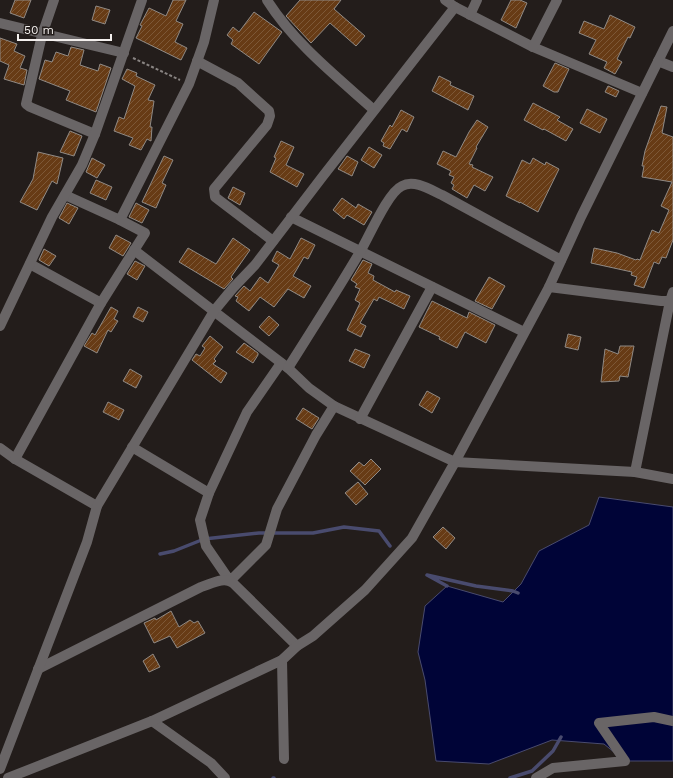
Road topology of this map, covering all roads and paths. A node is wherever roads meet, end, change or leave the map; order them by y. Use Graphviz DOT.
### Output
graph roads {
  1 [pos="54,0"];
  2 [pos="142,0"];
  3 [pos="214,0"];
  4 [pos="267,0"];
  5 [pos="445,0"];
  6 [pos="477,0"];
  7 [pos="557,0"];
  8 [pos="455,7"];
  9 [pos="470,15"];
  10 [pos="0,23"];
  11 [pos="673,31"];
  12 [pos="42,34"];
  13 [pos="533,47"];
  14 [pos="124,53"];
  15 [pos="658,60"];
  16 [pos="197,61"];
  17 [pos="673,67"];
  18 [pos="188,84"];
  19 [pos="642,92"];
  20 [pos="374,110"];
  21 [pos="95,134"];
  22 [pos="65,195"];
  23 [pos="292,217"];
  24 [pos="120,220"];
  25 [pos="273,241"];
  26 [pos="134,250"];
  27 [pos="361,251"];
  28 [pos="561,260"];
  29 [pos="30,264"];
  30 [pos="432,287"];
  31 [pos="549,287"];
  32 [pos="672,298"];
  33 [pos="101,303"];
  34 [pos="214,311"];
  35 [pos="0,326"];
  36 [pos="524,332"];
  37 [pos="285,366"];
  38 [pos="334,406"];
  39 [pos="360,419"];
  40 [pos="132,447"];
  41 [pos="0,448"];
  42 [pos="15,459"];
  43 [pos="455,462"];
  44 [pos="635,472"];
  45 [pos="673,479"];
  46 [pos="209,493"];
  47 [pos="97,506"];
  48 [pos="230,581"];
  49 [pos="297,646"];
  50 [pos="282,660"];
  51 [pos="38,669"];
  52 [pos="152,721"];
  53 [pos="673,721"];
  54 [pos="284,759"];
  55 [pos="0,769"];
  56 [pos="8,778"];
  57 [pos="225,778"];
  58 [pos="536,778"];
  1 -- 12 [label="street"];
  2 -- 14 [label="street"];
  3 -- 16 [label="street"];
  4 -- 20 [label="street"];
  5 -- 8 [label="street"];
  6 -- 9 [label="street"];
  7 -- 13 [label="street"];
  8 -- 9 [label="street"];
  8 -- 20 [label="street"];
  9 -- 13 [label="street"];
  10 -- 12 [label="street"];
  11 -- 15 [label="street"];
  12 -- 14 [label="street"];
  12 -- 21 [label="street"];
  13 -- 19 [label="street"];
  14 -- 18 [label="path"];
  14 -- 21 [label="street"];
  15 -- 17 [label="street"];
  15 -- 19 [label="street"];
  16 -- 18 [label="street"];
  16 -- 25 [label="street"];
  18 -- 24 [label="street"];
  19 -- 28 [label="street"];
  20 -- 23 [label="street"];
  21 -- 22 [label="street"];
  22 -- 24 [label="street"];
  22 -- 29 [label="street"];
  23 -- 25 [label="street"];
  23 -- 27 [label="street"];
  24 -- 26 [label="street"];
  25 -- 34 [label="street"];
  26 -- 33 [label="street"];
  26 -- 34 [label="street"];
  27 -- 28 [label="street"];
  27 -- 30 [label="street"];
  27 -- 37 [label="street"];
  28 -- 31 [label="street"];
  29 -- 33 [label="street"];
  29 -- 35 [label="street"];
  30 -- 36 [label="street"];
  30 -- 39 [label="street"];
  31 -- 32 [label="street"];
  31 -- 36 [label="street"];
  32 -- 44 [label="street"];
  33 -- 42 [label="street"];
  34 -- 37 [label="street"];
  34 -- 40 [label="street"];
  36 -- 43 [label="street"];
  37 -- 38 [label="street"];
  37 -- 46 [label="street"];
  38 -- 39 [label="street"];
  38 -- 48 [label="street"];
  39 -- 43 [label="street"];
  40 -- 46 [label="street"];
  40 -- 47 [label="street"];
  41 -- 42 [label="street"];
  42 -- 47 [label="street"];
  43 -- 44 [label="street"];
  43 -- 49 [label="street"];
  44 -- 45 [label="street"];
  46 -- 48 [label="street"];
  47 -- 51 [label="street"];
  48 -- 49 [label="street"];
  48 -- 51 [label="street"];
  49 -- 50 [label="street"];
  50 -- 52 [label="street"];
  50 -- 54 [label="street"];
  51 -- 55 [label="street"];
  52 -- 56 [label="street"];
  52 -- 57 [label="street"];
  53 -- 58 [label="street"];
}
